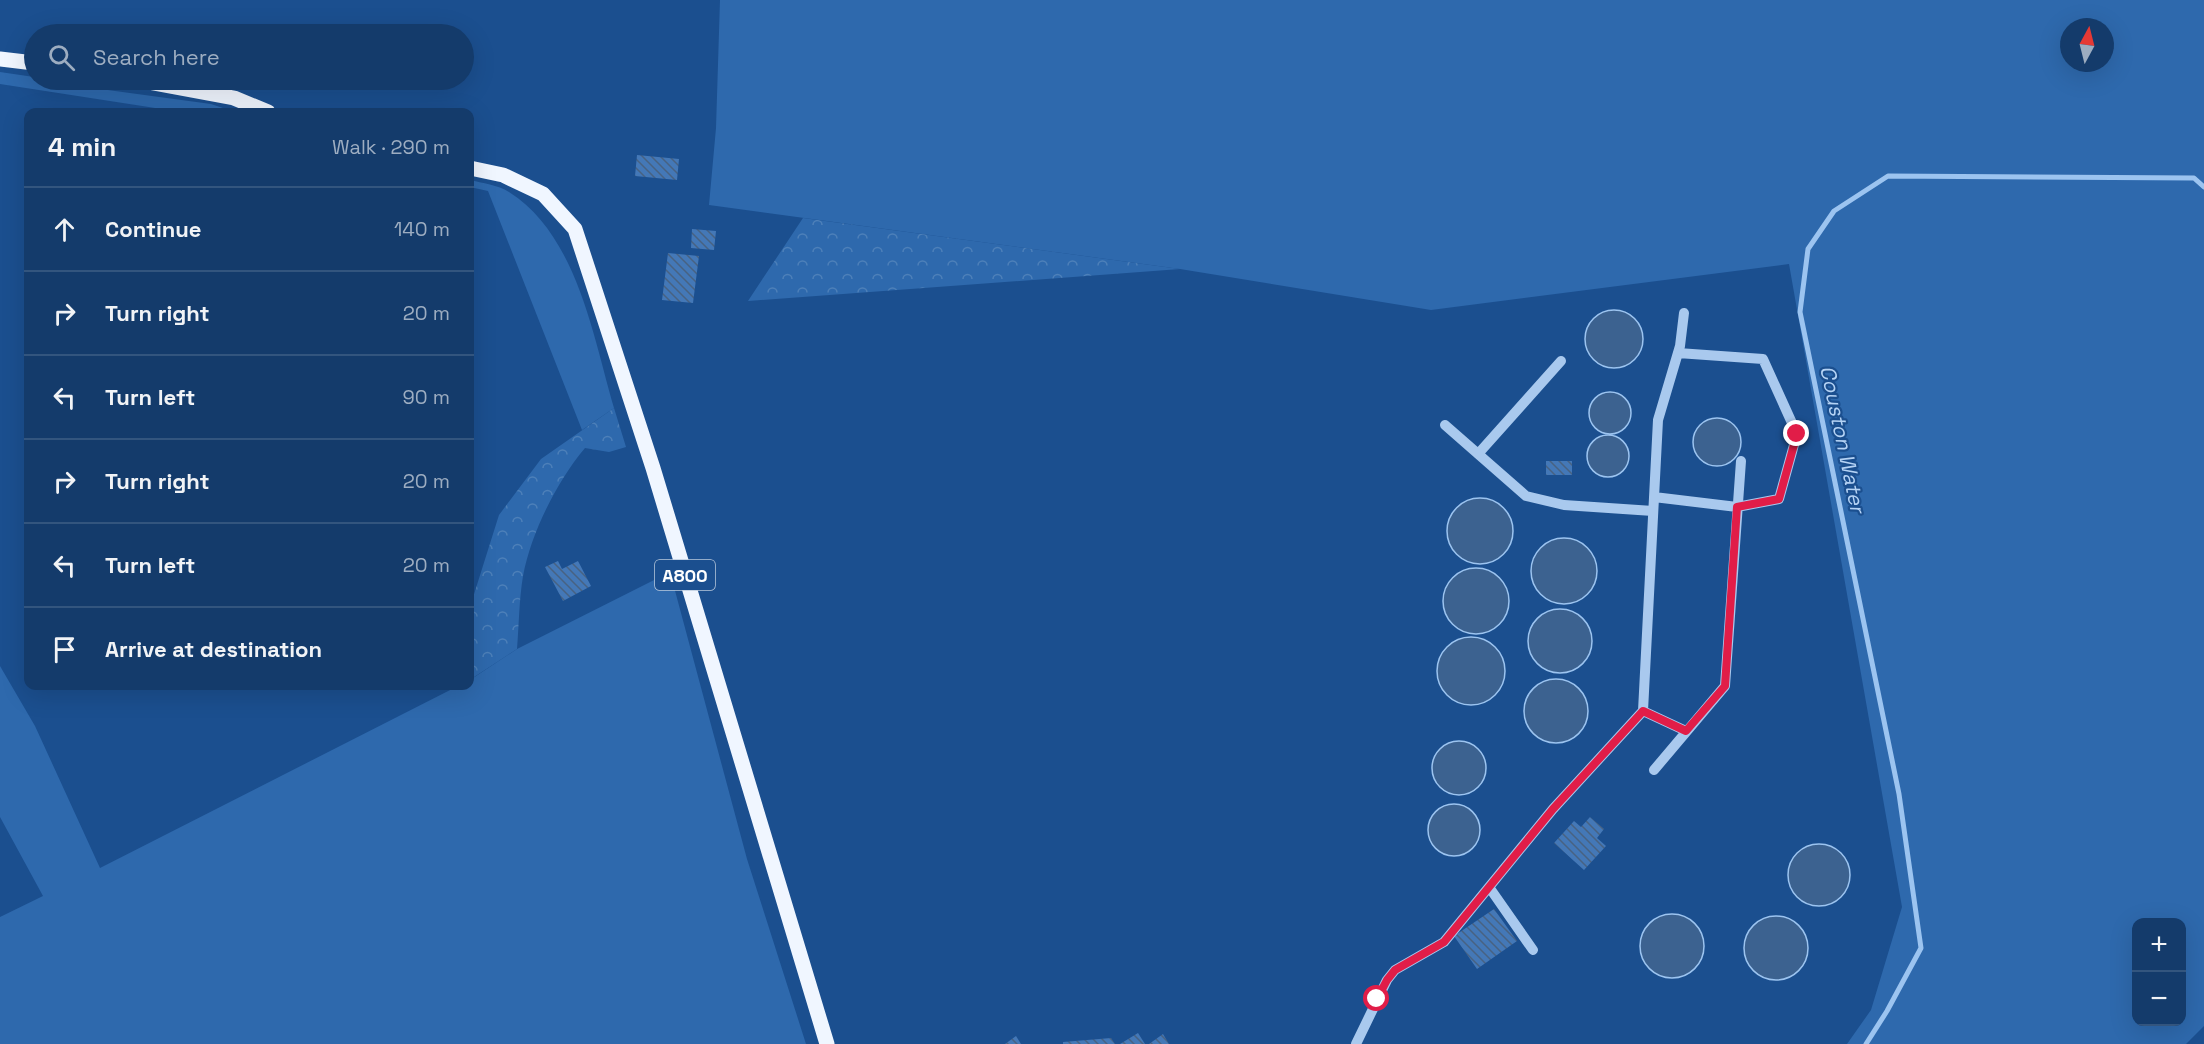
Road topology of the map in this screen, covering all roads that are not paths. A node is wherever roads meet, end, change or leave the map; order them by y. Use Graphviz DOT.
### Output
graph roads {
  1 [pos="0,59"];
  2 [pos="24,62"];
  3 [pos="191,90"];
  4 [pos="258,108"];
  5 [pos="474,169"];
  6 [pos="1683,313"];
  7 [pos="1678,353"];
  8 [pos="1561,361"];
  9 [pos="1445,424"];
  10 [pos="1478,454"];
  11 [pos="1741,461"];
  12 [pos="1654,497"];
  13 [pos="1737,507"];
  14 [pos="1653,511"];
  15 [pos="1643,711"];
  16 [pos="1686,731"];
  17 [pos="1654,770"];
  18 [pos="1489,886"];
  19 [pos="1533,950"];
  20 [pos="827,1044"];
  21 [pos="1356,1044"];
  1 -- 2 [label="main road"];
  3 -- 4 [label="main road"];
  5 -- 20 [label="main road, A800"];
  6 -- 7 [label="lane"];
  7 -- 12 [label="lane"];
  7 -- 13 [label="lane"];
  8 -- 10 [label="lane"];
  9 -- 10 [label="lane"];
  10 -- 14 [label="lane"];
  11 -- 13 [label="lane"];
  12 -- 13 [label="lane"];
  12 -- 14 [label="lane"];
  13 -- 16 [label="lane"];
  14 -- 15 [label="lane"];
  15 -- 16 [label="lane"];
  15 -- 18 [label="lane"];
  16 -- 17 [label="lane"];
  18 -- 19 [label="lane"];
  18 -- 21 [label="lane"];
}
